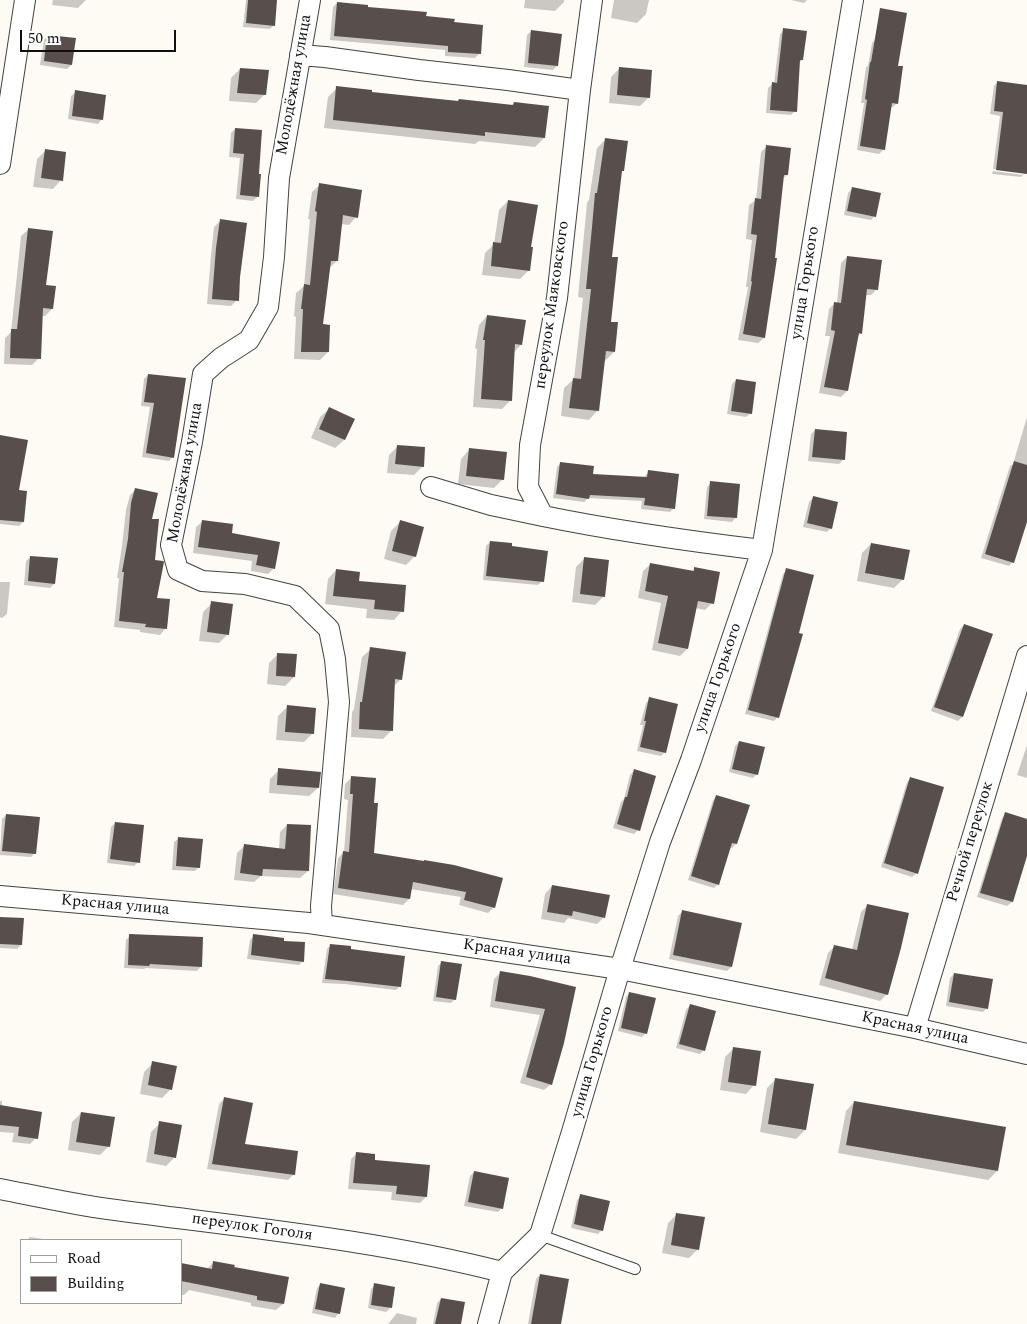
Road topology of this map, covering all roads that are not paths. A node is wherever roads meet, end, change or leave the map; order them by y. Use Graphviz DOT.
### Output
graph roads {
  1 [pos="25,0"];
  2 [pos="310,0"];
  3 [pos="592,0"];
  4 [pos="853,0"];
  5 [pos="300,55"];
  6 [pos="7,80"];
  7 [pos="580,90"];
  8 [pos="0,164"];
  9 [pos="431,487"];
  10 [pos="543,516"];
  11 [pos="762,550"];
  12 [pos="1027,656"];
  13 [pos="0,896"];
  14 [pos="322,925"];
  15 [pos="620,969"];
  16 [pos="915,1028"];
  17 [pos="1027,1054"];
  18 [pos="0,1189"];
  19 [pos="540,1235"];
  20 [pos="635,1269"];
  21 [pos="502,1272"];
  22 [pos="488,1324"];
  1 -- 6 [label="street"];
  2 -- 5 [label="street, Молодёжная улица"];
  3 -- 7 [label="street, переулок Маяковского"];
  4 -- 11 [label="street, улица Горького"];
  5 -- 7 [label="street"];
  5 -- 14 [label="street, Молодёжная улица"];
  6 -- 8 [label="street"];
  7 -- 10 [label="street, переулок Маяковского"];
  9 -- 10 [label="street"];
  10 -- 11 [label="street"];
  11 -- 15 [label="street, улица Горького"];
  12 -- 16 [label="street, Речной переулок"];
  13 -- 14 [label="street, Красная улица"];
  14 -- 15 [label="street, Красная улица"];
  15 -- 16 [label="street, Красная улица"];
  15 -- 19 [label="street, улица Горького"];
  16 -- 17 [label="street, Красная улица"];
  18 -- 21 [label="street, переулок Гоголя"];
  19 -- 20 [label="lane"];
  19 -- 21 [label="street, улица Горького"];
  21 -- 22 [label="street"];
}
